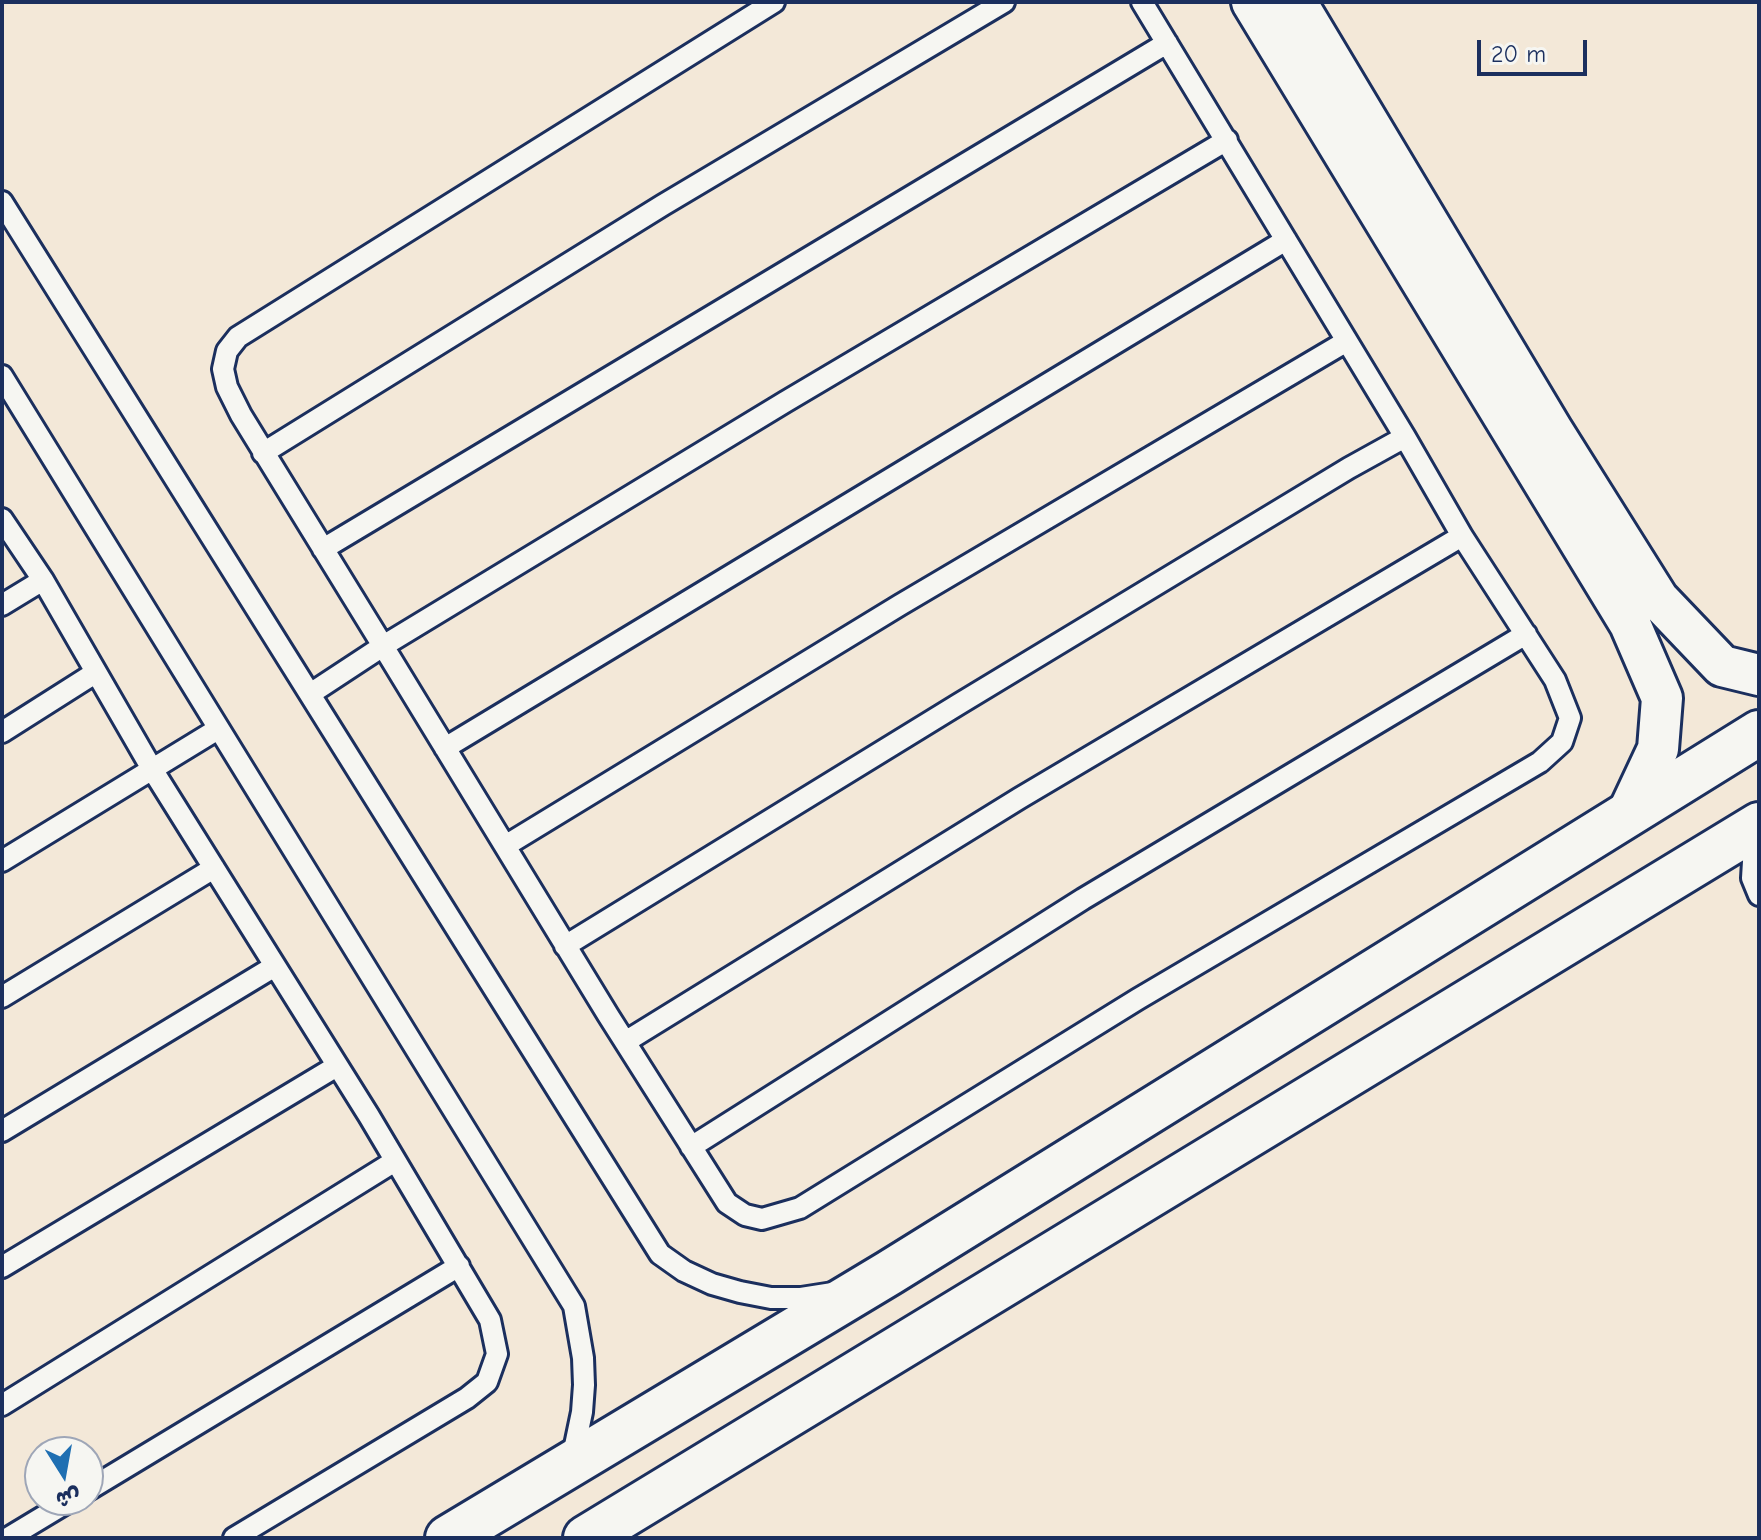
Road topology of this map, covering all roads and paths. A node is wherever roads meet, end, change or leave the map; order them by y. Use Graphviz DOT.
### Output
graph roads {
  1 [pos="774,2"];
  2 [pos="1004,2"];
  3 [pos="1142,2"];
  4 [pos="1252,2"];
  5 [pos="1296,2"];
  6 [pos="1167,43"];
  7 [pos="1227,140"];
  8 [pos="2,202"];
  9 [pos="1286,240"];
  10 [pos="1347,341"];
  11 [pos="2,376"];
  12 [pos="1405,437"];
  13 [pos="263,453"];
  14 [pos="2,519"];
  15 [pos="1462,536"];
  16 [pos="323,549"];
  17 [pos="43,580"];
  18 [pos="2,605"];
  19 [pos="1526,634"];
  20 [pos="383,646"];
  21 [pos="95,673"];
  22 [pos="1759,675"];
  23 [pos="310,694"];
  24 [pos="218,729"];
  25 [pos="2,732"];
  26 [pos="1759,733"];
  27 [pos="445,748"];
  28 [pos="152,769"];
  29 [pos="1628,813"];
  30 [pos="1758,827"];
  31 [pos="505,846"];
  32 [pos="2,861"];
  33 [pos="214,868"];
  34 [pos="1759,895"];
  35 [pos="565,946"];
  36 [pos="275,966"];
  37 [pos="2,997"];
  38 [pos="625,1042"];
  39 [pos="337,1066"];
  40 [pos="2,1131"];
  41 [pos="691,1147"];
  42 [pos="395,1161"];
  43 [pos="459,1266"];
  44 [pos="2,1267"];
  45 [pos="889,1273"];
  46 [pos="2,1405"];
  47 [pos="571,1465"];
  48 [pos="104,1480"];
  49 [pos="44,1516"];
  50 [pos="8,1538"];
  51 [pos="234,1538"];
  52 [pos="448,1538"];
  53 [pos="586,1538"];
  1 -- 13 [label="lane"];
  2 -- 13 [label="lane"];
  3 -- 6 [label="lane"];
  4 -- 29 [label="street"];
  5 -- 22 [label="street"];
  6 -- 7 [label="lane"];
  6 -- 16 [label="lane"];
  7 -- 9 [label="lane"];
  7 -- 20 [label="lane"];
  8 -- 23 [label="lane"];
  9 -- 10 [label="lane"];
  9 -- 27 [label="lane"];
  10 -- 12 [label="lane"];
  10 -- 31 [label="lane"];
  11 -- 24 [label="lane"];
  12 -- 15 [label="lane"];
  12 -- 35 [label="lane"];
  13 -- 16 [label="lane"];
  14 -- 17 [label="lane"];
  15 -- 19 [label="lane"];
  15 -- 38 [label="lane"];
  16 -- 20 [label="lane"];
  17 -- 18 [label="lane"];
  17 -- 21 [label="lane"];
  19 -- 41 [label="lane"];
  19 -- 41 [label="lane"];
  20 -- 23 [label="lane"];
  20 -- 27 [label="lane"];
  21 -- 25 [label="lane"];
  21 -- 28 [label="lane"];
  23 -- 45 [label="lane"];
  24 -- 28 [label="lane"];
  24 -- 47 [label="lane"];
  26 -- 29 [label="main road"];
  27 -- 31 [label="lane"];
  28 -- 32 [label="lane"];
  28 -- 33 [label="lane"];
  29 -- 45 [label="main road"];
  30 -- 34 [label="lane"];
  30 -- 53 [label="main road"];
  31 -- 35 [label="lane"];
  33 -- 36 [label="lane"];
  33 -- 37 [label="lane"];
  35 -- 38 [label="lane"];
  36 -- 39 [label="lane"];
  36 -- 40 [label="lane"];
  38 -- 41 [label="lane"];
  39 -- 42 [label="lane"];
  39 -- 44 [label="lane"];
  42 -- 43 [label="lane"];
  42 -- 46 [label="lane"];
  43 -- 48 [label="lane"];
  43 -- 51 [label="lane"];
  45 -- 47 [label="main road"];
  47 -- 52 [label="main road"];
  49 -- 50 [label="lane"];
}
